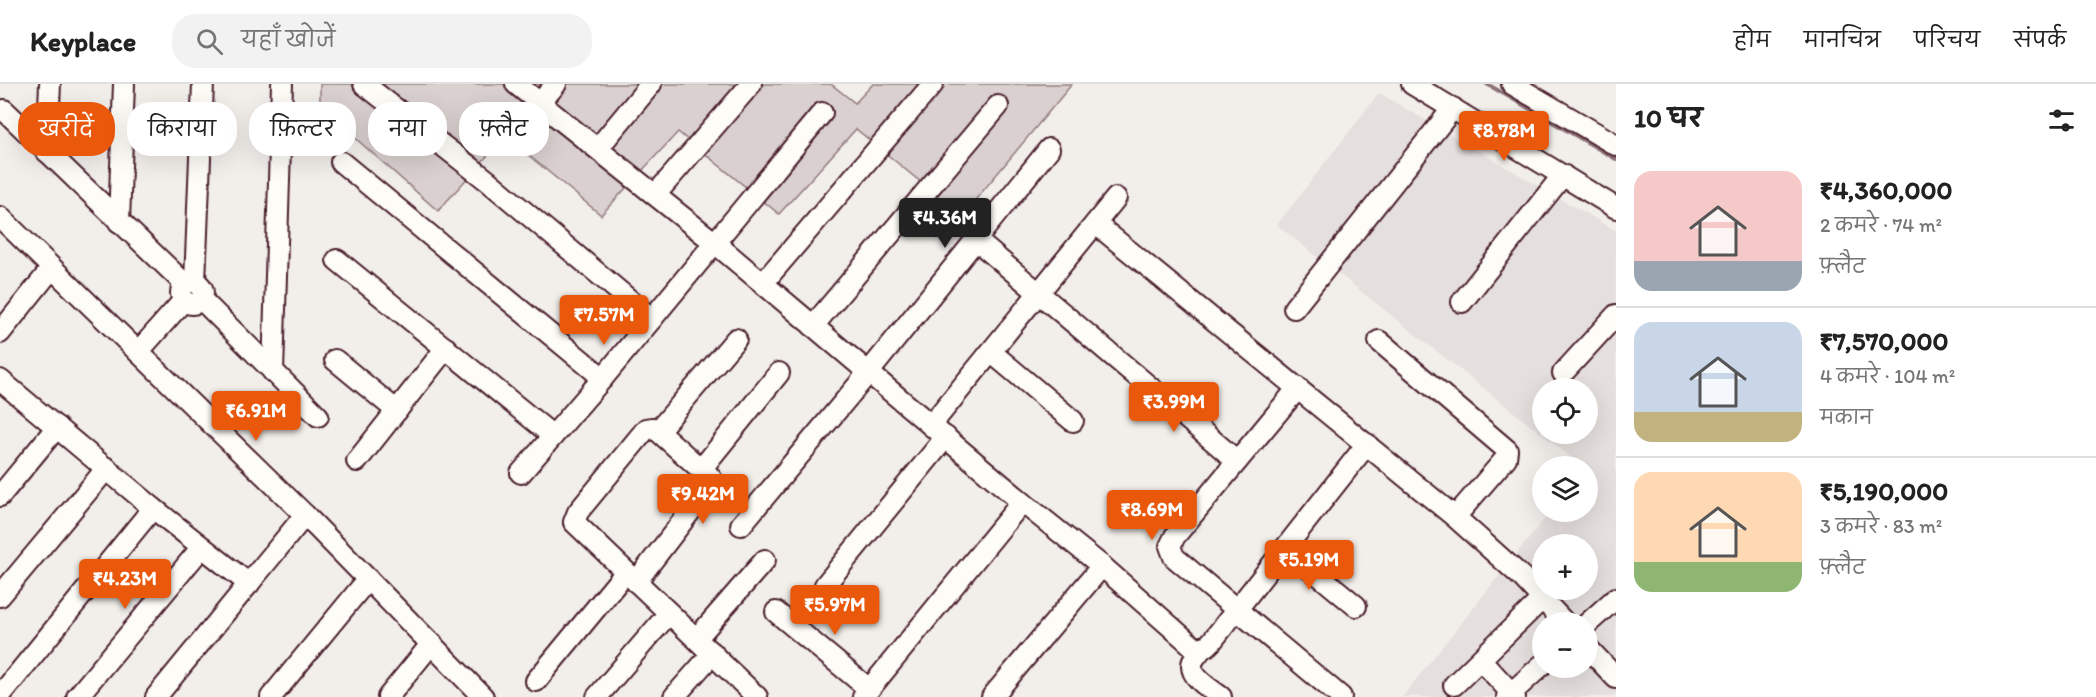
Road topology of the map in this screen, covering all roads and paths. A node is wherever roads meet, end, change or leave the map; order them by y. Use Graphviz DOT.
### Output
graph roads {
  1 [pos="50,84"];
  2 [pos="124,84"];
  3 [pos="203,84"];
  4 [pos="282,84"];
  5 [pos="364,84"];
  6 [pos="516,84"];
  7 [pos="555,84"];
  8 [pos="651,84"];
  9 [pos="751,84"];
  10 [pos="933,84"];
  11 [pos="1412,84"];
  12 [pos="1512,84"];
  13 [pos="49,102"];
  14 [pos="539,102"];
  15 [pos="541,102"];
  16 [pos="998,106"];
  17 [pos="1453,108"];
  18 [pos="4,110"];
  19 [pos="549,110"];
  20 [pos="822,113"];
  21 [pos="18,124"];
  22 [pos="1616,145"];
  23 [pos="598,148"];
  24 [pos="1049,149"];
  25 [pos="50,156"];
  26 [pos="341,162"];
  27 [pos="1563,175"];
  28 [pos="656,194"];
  29 [pos="1116,198"];
  30 [pos="1616,208"];
  31 [pos="0,217"];
  32 [pos="119,222"];
  33 [pos="1096,224"];
  34 [pos="976,240"];
  35 [pos="715,243"];
  36 [pos="337,260"];
  37 [pos="52,268"];
  38 [pos="763,283"];
  39 [pos="191,291"];
  40 [pos="1038,292"];
  41 [pos="1462,302"];
  42 [pos="1294,308"];
  43 [pos="7,311"];
  44 [pos="652,319"];
  45 [pos="813,326"];
  46 [pos="1612,326"];
  47 [pos="0,333"];
  48 [pos="736,339"];
  49 [pos="1379,341"];
  50 [pos="446,348"];
  51 [pos="138,352"];
  52 [pos="990,352"];
  53 [pos="335,360"];
  54 [pos="273,372"];
  55 [pos="869,372"];
  56 [pos="779,373"];
  57 [pos="1563,373"];
  58 [pos="603,378"];
  59 [pos="3,388"];
  60 [pos="1298,388"];
  61 [pos="397,411"];
  62 [pos="318,416"];
  63 [pos="1073,421"];
  64 [pos="57,427"];
  65 [pos="658,431"];
  66 [pos="938,431"];
  67 [pos="553,435"];
  68 [pos="1367,444"];
  69 [pos="357,461"];
  70 [pos="1237,461"];
  71 [pos="701,467"];
  72 [pos="107,468"];
  73 [pos="521,473"];
  74 [pos="0,496"];
  75 [pos="1022,502"];
  76 [pos="153,508"];
  77 [pos="305,515"];
  78 [pos="1455,517"];
  79 [pos="741,525"];
  80 [pos="202,547"];
  81 [pos="1286,548"];
  82 [pos="765,560"];
  83 [pos="1102,566"];
  84 [pos="631,577"];
  85 [pos="368,579"];
  86 [pos="249,584"];
  87 [pos="825,585"];
  88 [pos="1532,588"];
  89 [pos="0,596"];
  90 [pos="1616,598"];
  91 [pos="1541,600"];
  92 [pos="1543,600"];
  93 [pos="1356,606"];
  94 [pos="1237,610"];
  95 [pos="776,612"];
  96 [pos="1554,612"];
  97 [pos="669,614"];
  98 [pos="1598,614"];
  99 [pos="697,638"];
  100 [pos="432,643"];
  101 [pos="1202,648"];
  102 [pos="713,653"];
  103 [pos="1598,659"];
  104 [pos="1481,660"];
  105 [pos="1532,675"];
  106 [pos="1616,678"];
  107 [pos="536,681"];
  108 [pos="1454,685"];
  109 [pos="5,692"];
  110 [pos="866,693"];
  111 [pos="1511,696"];
  112 [pos="77,697"];
  113 [pos="156,697"];
  114 [pos="271,697"];
  115 [pos="388,697"];
  116 [pos="483,697"];
  117 [pos="597,697"];
  118 [pos="674,697"];
  119 [pos="757,697"];
  120 [pos="992,697"];
  121 [pos="1221,697"];
  122 [pos="1341,697"];
  1 -- 13 [label="street"];
  2 -- 32 [label="street"];
  3 -- 39 [label="street"];
  4 -- 54 [label="street"];
  5 -- 44 [label="street"];
  6 -- 14 [label="street"];
  7 -- 15 [label="street"];
  8 -- 23 [label="street"];
  9 -- 28 [label="street"];
  10 -- 38 [label="street"];
  11 -- 17 [label="street"];
  12 -- 22 [label="street"];
  16 -- 45 [label="street"];
  17 -- 27 [label="street"];
  17 -- 42 [label="street"];
  18 -- 21 [label="street"];
  19 -- 23 [label="street"];
  20 -- 35 [label="street"];
  23 -- 28 [label="street"];
  24 -- 34 [label="street"];
  25 -- 32 [label="street"];
  26 -- 58 [label="street"];
  27 -- 30 [label="street"];
  27 -- 41 [label="street"];
  28 -- 35 [label="street"];
  29 -- 33 [label="street"];
  31 -- 37 [label="street"];
  32 -- 39 [label="street"];
  33 -- 40 [label="street"];
  33 -- 60 [label="street"];
  34 -- 40 [label="street"];
  34 -- 55 [label="street"];
  35 -- 38 [label="street"];
  35 -- 44 [label="street"];
  36 -- 50 [label="street"];
  37 -- 43 [label="street"];
  37 -- 51 [label="street"];
  38 -- 45 [label="street"];
  39 -- 51 [label="street"];
  39 -- 54 [label="street"];
  40 -- 52 [label="street"];
  40 -- 70 [label="street"];
  43 -- 47 [label="street"];
  44 -- 58 [label="street"];
  45 -- 55 [label="street"];
  46 -- 57 [label="street"];
  48 -- 65 [label="street"];
  49 -- 78 [label="street"];
  50 -- 61 [label="street"];
  50 -- 67 [label="street"];
  51 -- 77 [label="street"];
  52 -- 63 [label="street"];
  52 -- 66 [label="street"];
  53 -- 61 [label="street"];
  54 -- 62 [label="street"];
  55 -- 66 [label="street"];
  55 -- 79 [label="street"];
  56 -- 71 [label="street"];
  58 -- 67 [label="street"];
  59 -- 64 [label="street"];
  60 -- 68 [label="street"];
  60 -- 70 [label="street"];
  61 -- 69 [label="street"];
  64 -- 72 [label="street"];
  64 -- 74 [label="street"];
  65 -- 71 [label="street"];
  65 -- 84 [label="street"];
  66 -- 75 [label="street"];
  66 -- 87 [label="street"];
  67 -- 73 [label="street"];
  68 -- 78 [label="street"];
  68 -- 81 [label="street"];
  70 -- 94 [label="street"];
  71 -- 84 [label="street"];
  72 -- 76 [label="street"];
  72 -- 89 [label="street"];
  75 -- 83 [label="street"];
  75 -- 110 [label="street"];
  76 -- 80 [label="street"];
  76 -- 109 [label="street"];
  77 -- 85 [label="street"];
  77 -- 86 [label="street"];
  78 -- 88 [label="street"];
  80 -- 86 [label="street"];
  80 -- 112 [label="street"];
  81 -- 93 [label="street"];
  81 -- 94 [label="street"];
  82 -- 99 [label="street"];
  83 -- 101 [label="street"];
  83 -- 120 [label="street"];
  84 -- 97 [label="street"];
  84 -- 107 [label="street"];
  85 -- 100 [label="street"];
  85 -- 114 [label="street"];
  86 -- 113 [label="street"];
  90 -- 98 [label="street"];
  91 -- 104 [label="street"];
  92 -- 96 [label="street"];
  94 -- 101 [label="street"];
  94 -- 122 [label="street"];
  95 -- 110 [label="street"];
  97 -- 99 [label="street"];
  97 -- 117 [label="street"];
  99 -- 102 [label="street"];
  100 -- 115 [label="street"];
  100 -- 116 [label="street"];
  101 -- 121 [label="street"];
  102 -- 118 [label="street"];
  102 -- 119 [label="street"];
  103 -- 106 [label="street"];
  104 -- 108 [label="street"];
  104 -- 111 [label="street"];
  105 -- 111 [label="street"];
}
